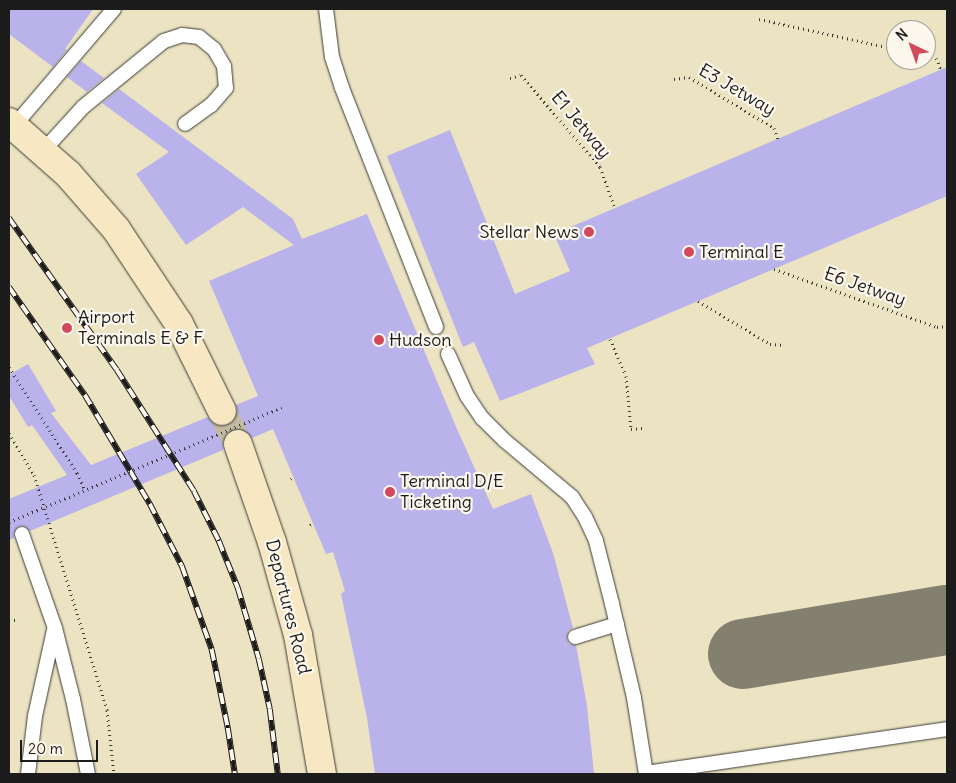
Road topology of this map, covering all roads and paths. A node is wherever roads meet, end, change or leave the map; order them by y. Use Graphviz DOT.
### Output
graph roads {
  1 [pos="114,9"];
  2 [pos="326,9"];
  3 [pos="759,19"];
  4 [pos="886,47"];
  5 [pos="936,58"];
  6 [pos="942,70"];
  7 [pos="510,78"];
  8 [pos="674,79"];
  9 [pos="11,124"];
  10 [pos="185,124"];
  11 [pos="778,139"];
  12 [pos="44,152"];
  13 [pos="615,208"];
  14 [pos="774,270"];
  15 [pos="698,302"];
  16 [pos="947,326"];
  17 [pos="436,327"];
  18 [pos="610,339"];
  19 [pos="785,345"];
  20 [pos="448,354"];
  21 [pos="9,367"];
  22 [pos="282,407"];
  23 [pos="222,411"];
  24 [pos="643,428"];
  25 [pos="9,433"];
  26 [pos="238,444"];
  27 [pos="85,490"];
  28 [pos="9,522"];
  29 [pos="22,534"];
  30 [pos="18,619"];
  31 [pos="9,621"];
  32 [pos="617,624"];
  33 [pos="55,628"];
  34 [pos="575,637"];
  35 [pos="947,729"];
  36 [pos="646,773"];
  37 [pos="28,774"];
  38 [pos="88,774"];
  39 [pos="114,774"];
  40 [pos="322,774"];
  1 -- 9 [label="lane"];
  2 -- 17 [label="lane"];
  3 -- 4 [label="path"];
  5 -- 6 [label="path"];
  7 -- 13 [label="path, E1 Jetway"];
  8 -- 11 [label="path, E3 Jetway"];
  9 -- 12 [label="street"];
  10 -- 12 [label="lane"];
  12 -- 23 [label="street"];
  14 -- 16 [label="path, E6 Jetway"];
  15 -- 19 [label="path"];
  18 -- 24 [label="path"];
  20 -- 32 [label="lane"];
  21 -- 27 [label="path"];
  22 -- 27 [label="path, bridge"];
  25 -- 39 [label="path"];
  26 -- 40 [label="street, Departures Road"];
  27 -- 28 [label="path, bridge"];
  29 -- 33 [label="lane"];
  30 -- 31 [label="path"];
  32 -- 34 [label="lane"];
  32 -- 36 [label="lane"];
  33 -- 37 [label="lane"];
  33 -- 38 [label="lane"];
  35 -- 36 [label="lane"];
}
